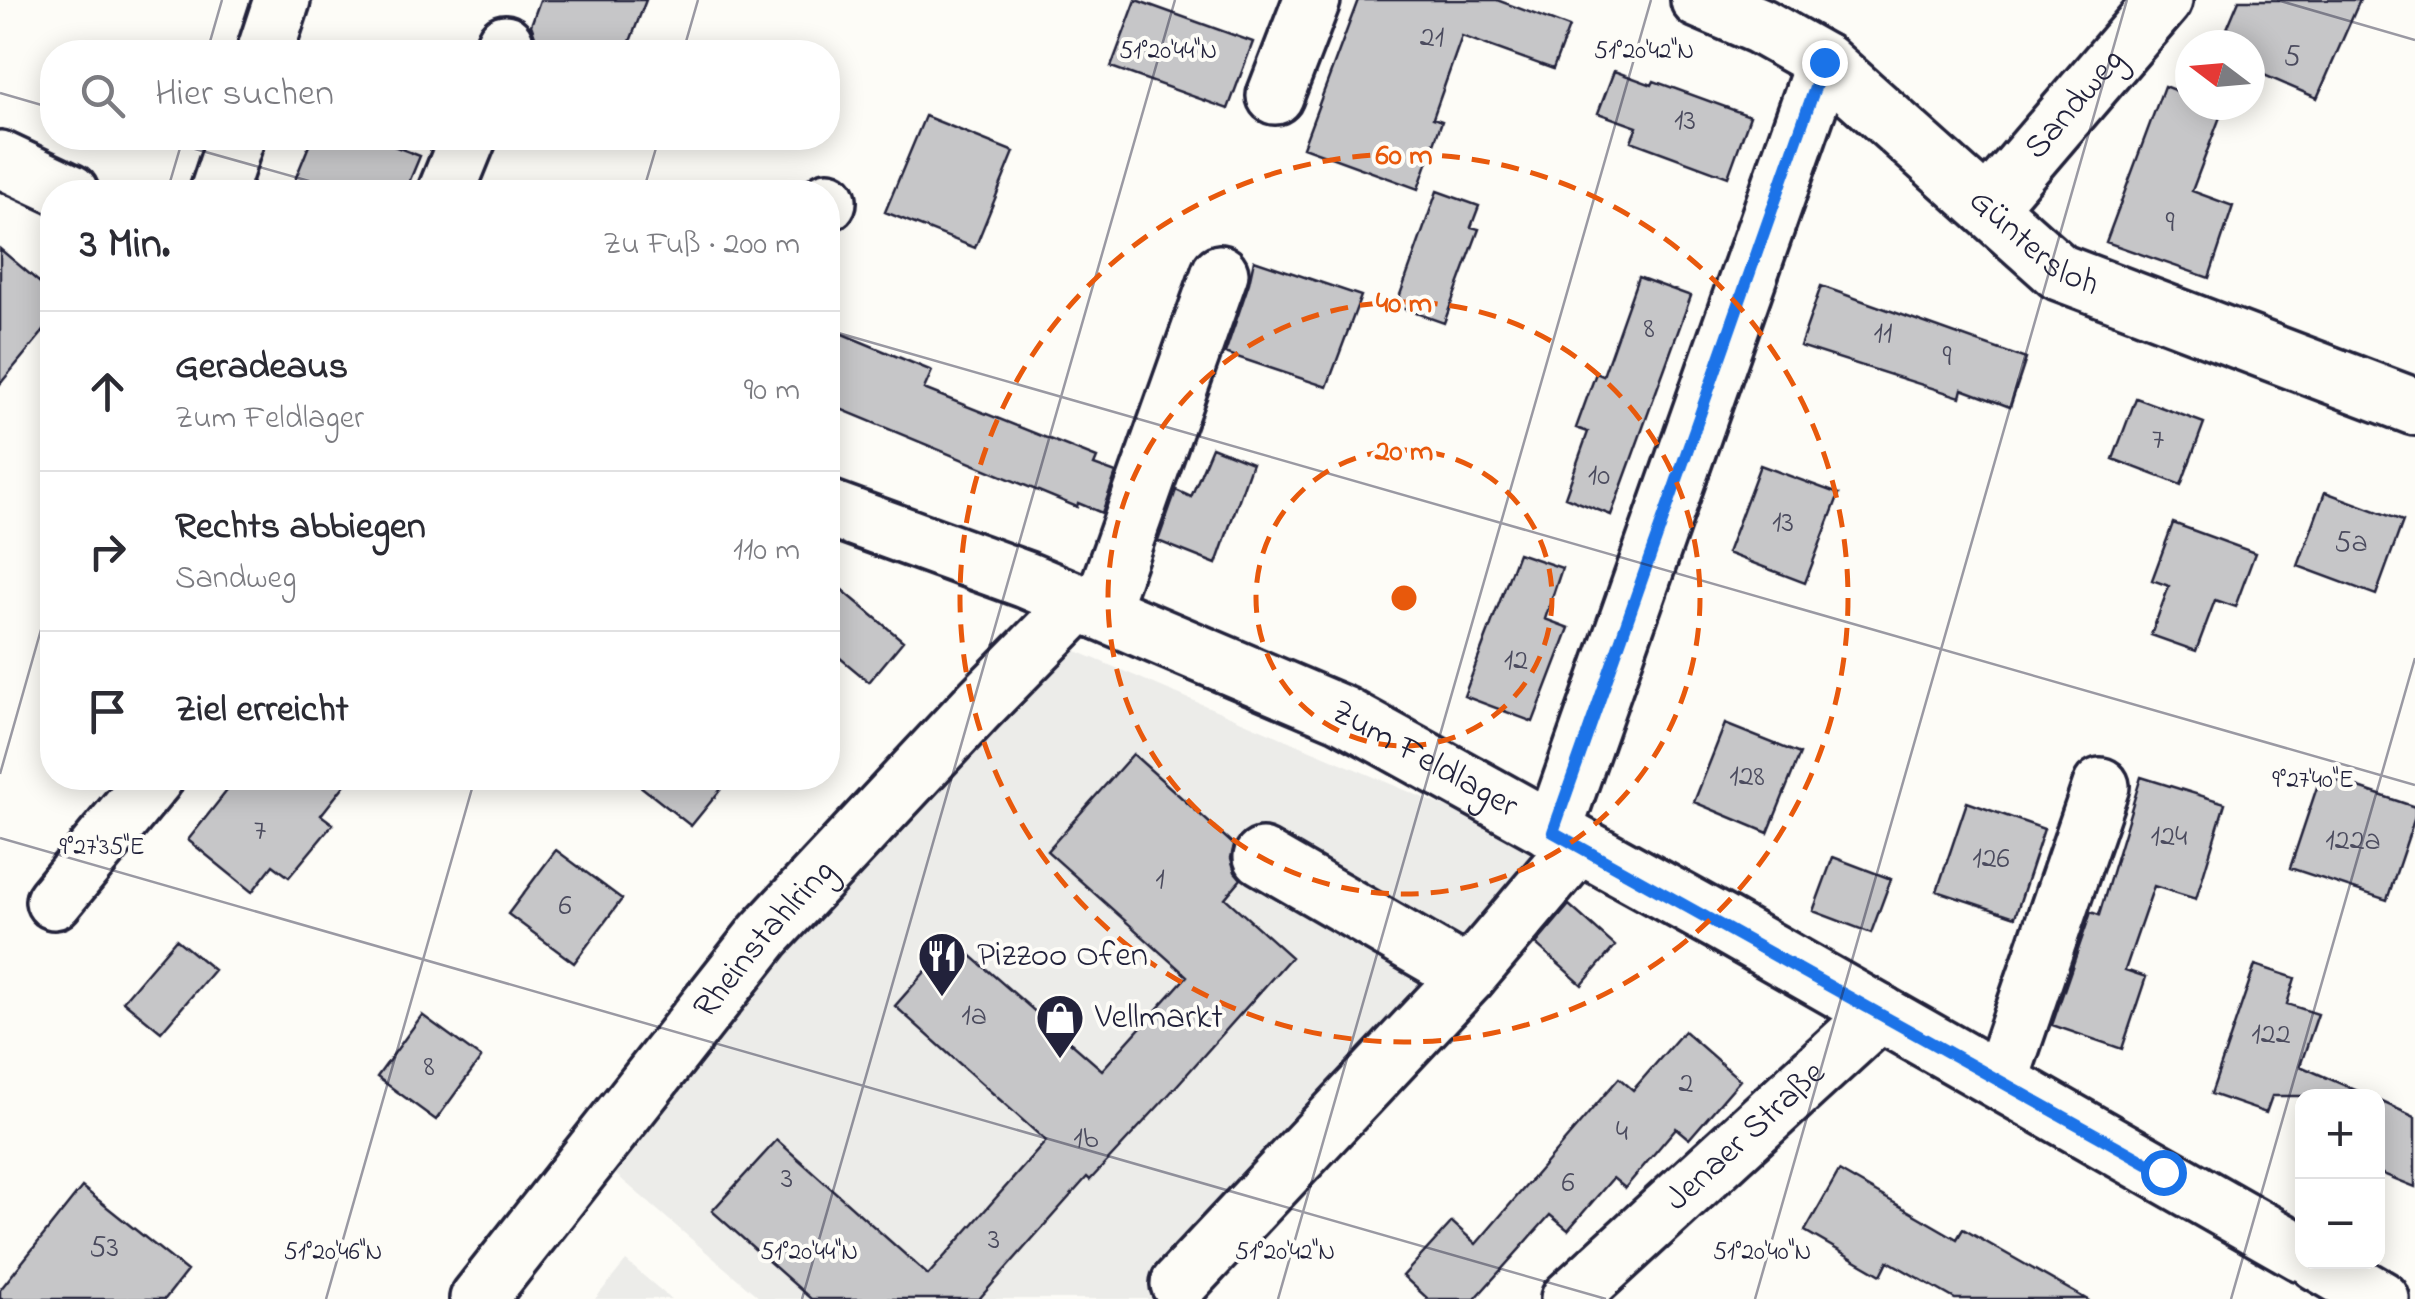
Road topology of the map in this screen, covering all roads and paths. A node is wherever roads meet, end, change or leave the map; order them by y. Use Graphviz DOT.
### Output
graph roads {
  1 [pos="282,0"];
  2 [pos="1312,0"];
  3 [pos="1699,0"];
  4 [pos="2164,0"];
  5 [pos="269,40"];
  6 [pos="1824,62"];
  7 [pos="1276,96"];
  8 [pos="232,150"];
  9 [pos="463,150"];
  10 [pos="0,159"];
  11 [pos="45,180"];
  12 [pos="222,180"];
  13 [pos="451,180"];
  14 [pos="1987,207"];
  15 [pos="1220,273"];
  16 [pos="2415,407"];
  17 [pos="840,512"];
  18 [pos="1090,606"];
  19 [pos="2101,786"];
  20 [pos="145,790"];
  21 [pos="1566,839"];
  22 [pos="1262,857"];
  23 [pos="54,902"];
  24 [pos="1468,976"];
  25 [pos="1880,1013"];
  26 [pos="2000,1080"];
  27 [pos="2295,1249"];
  28 [pos="2329,1269"];
  29 [pos="1179,1284"];
  30 [pos="478,1299"];
  31 [pos="1569,1299"];
  32 [pos="2381,1299"];
  1 -- 5 [label="street"];
  2 -- 7 [label="street"];
  3 -- 6 [label="street, Güntersloh"];
  4 -- 14 [label="street, Sandweg"];
  6 -- 14 [label="street, Güntersloh"];
  6 -- 21 [label="street"];
  8 -- 12 [label="street"];
  9 -- 13 [label="street"];
  10 -- 11 [label="street"];
  14 -- 16 [label="street, Güntersloh"];
  15 -- 18 [label="street"];
  17 -- 18 [label="street, Zum Feldlager"];
  18 -- 21 [label="street, Zum Feldlager"];
  18 -- 30 [label="street, Rheinstahlring"];
  19 -- 26 [label="street"];
  20 -- 23 [label="street"];
  21 -- 24 [label="street"];
  21 -- 25 [label="street, Zum Feldlager"];
  22 -- 24 [label="street"];
  24 -- 29 [label="street"];
  25 -- 26 [label="street, Zum Feldlager"];
  25 -- 31 [label="street, Jenaer Straße"];
  26 -- 27 [label="street, Zum Feldlager"];
  28 -- 32 [label="street"];
}
